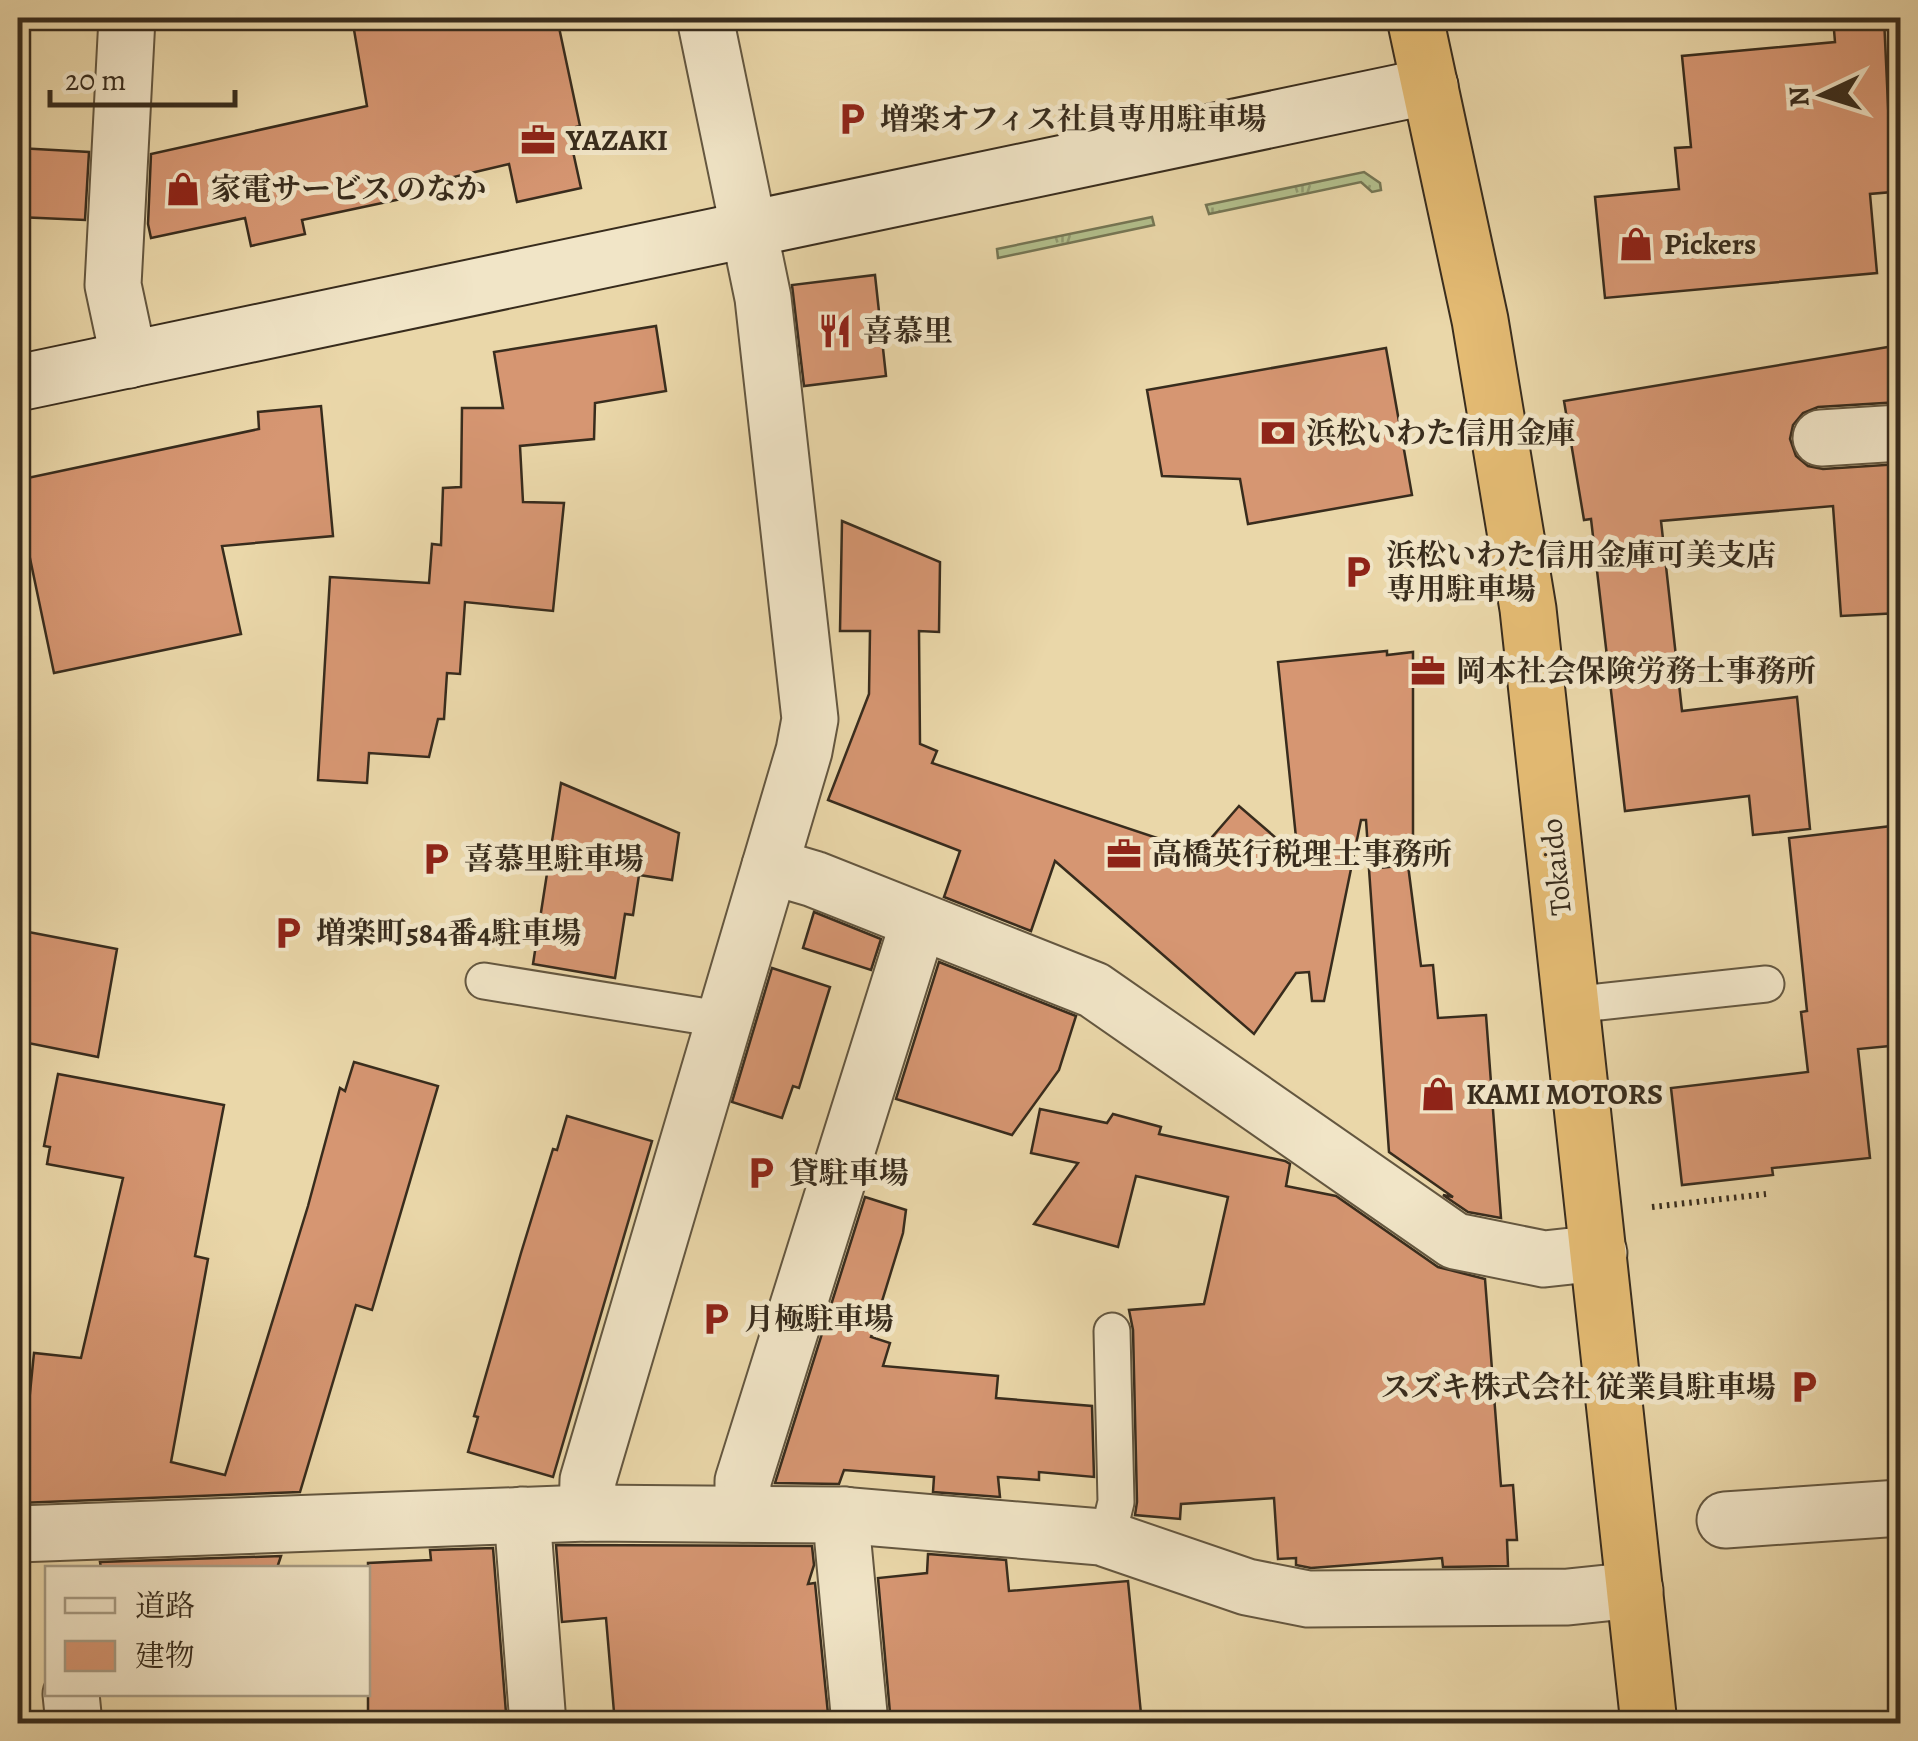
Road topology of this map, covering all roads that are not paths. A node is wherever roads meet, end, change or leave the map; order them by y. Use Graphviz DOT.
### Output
graph roads {
  1 [pos="127,18"];
  2 [pos="705,18"];
  3 [pos="1415,18"];
  4 [pos="1430,86"];
  5 [pos="751,229"];
  6 [pos="128,360"];
  7 [pos="18,383"];
  8 [pos="1900,433"];
  9 [pos="1821,438"];
  10 [pos="770,866"];
  11 [pos="919,921"];
  12 [pos="484,981"];
  13 [pos="1766,984"];
  14 [pos="1571,1006"];
  15 [pos="723,1023"];
  16 [pos="1599,1253"];
  17 [pos="1112,1331"];
  18 [pos="1900,1508"];
  19 [pos="588,1513"];
  20 [pos="743,1514"];
  21 [pos="522,1515"];
  22 [pos="845,1515"];
  23 [pos="1725,1520"];
  24 [pos="1107,1538"];
  25 [pos="44,1545"];
  26 [pos="1635,1590"];
  27 [pos="71,1696"];
  28 [pos="74,1724"];
  29 [pos="538,1724"];
  30 [pos="860,1724"];
  31 [pos="1649,1724"];
  1 -- 6 [label="street"];
  2 -- 5 [label="street"];
  3 -- 4 [label="highway, Tokaido"];
  4 -- 5 [label="street"];
  4 -- 14 [label="highway, Tokaido"];
  5 -- 6 [label="street"];
  5 -- 10 [label="street"];
  6 -- 7 [label="street"];
  8 -- 9 [label="street"];
  10 -- 11 [label="street"];
  10 -- 15 [label="street"];
  11 -- 16 [label="street"];
  11 -- 20 [label="street"];
  12 -- 15 [label="lane"];
  13 -- 14 [label="lane"];
  14 -- 16 [label="highway, Tokaido"];
  15 -- 19 [label="street"];
  16 -- 26 [label="highway, Tokaido"];
  17 -- 24 [label="lane"];
  18 -- 23 [label="street"];
  19 -- 20 [label="street"];
  19 -- 21 [label="street"];
  20 -- 22 [label="street"];
  21 -- 25 [label="street"];
  21 -- 29 [label="street"];
  22 -- 24 [label="street"];
  22 -- 30 [label="street"];
  24 -- 26 [label="street"];
  26 -- 31 [label="highway, Tokaido"];
  27 -- 28 [label="street"];
}
